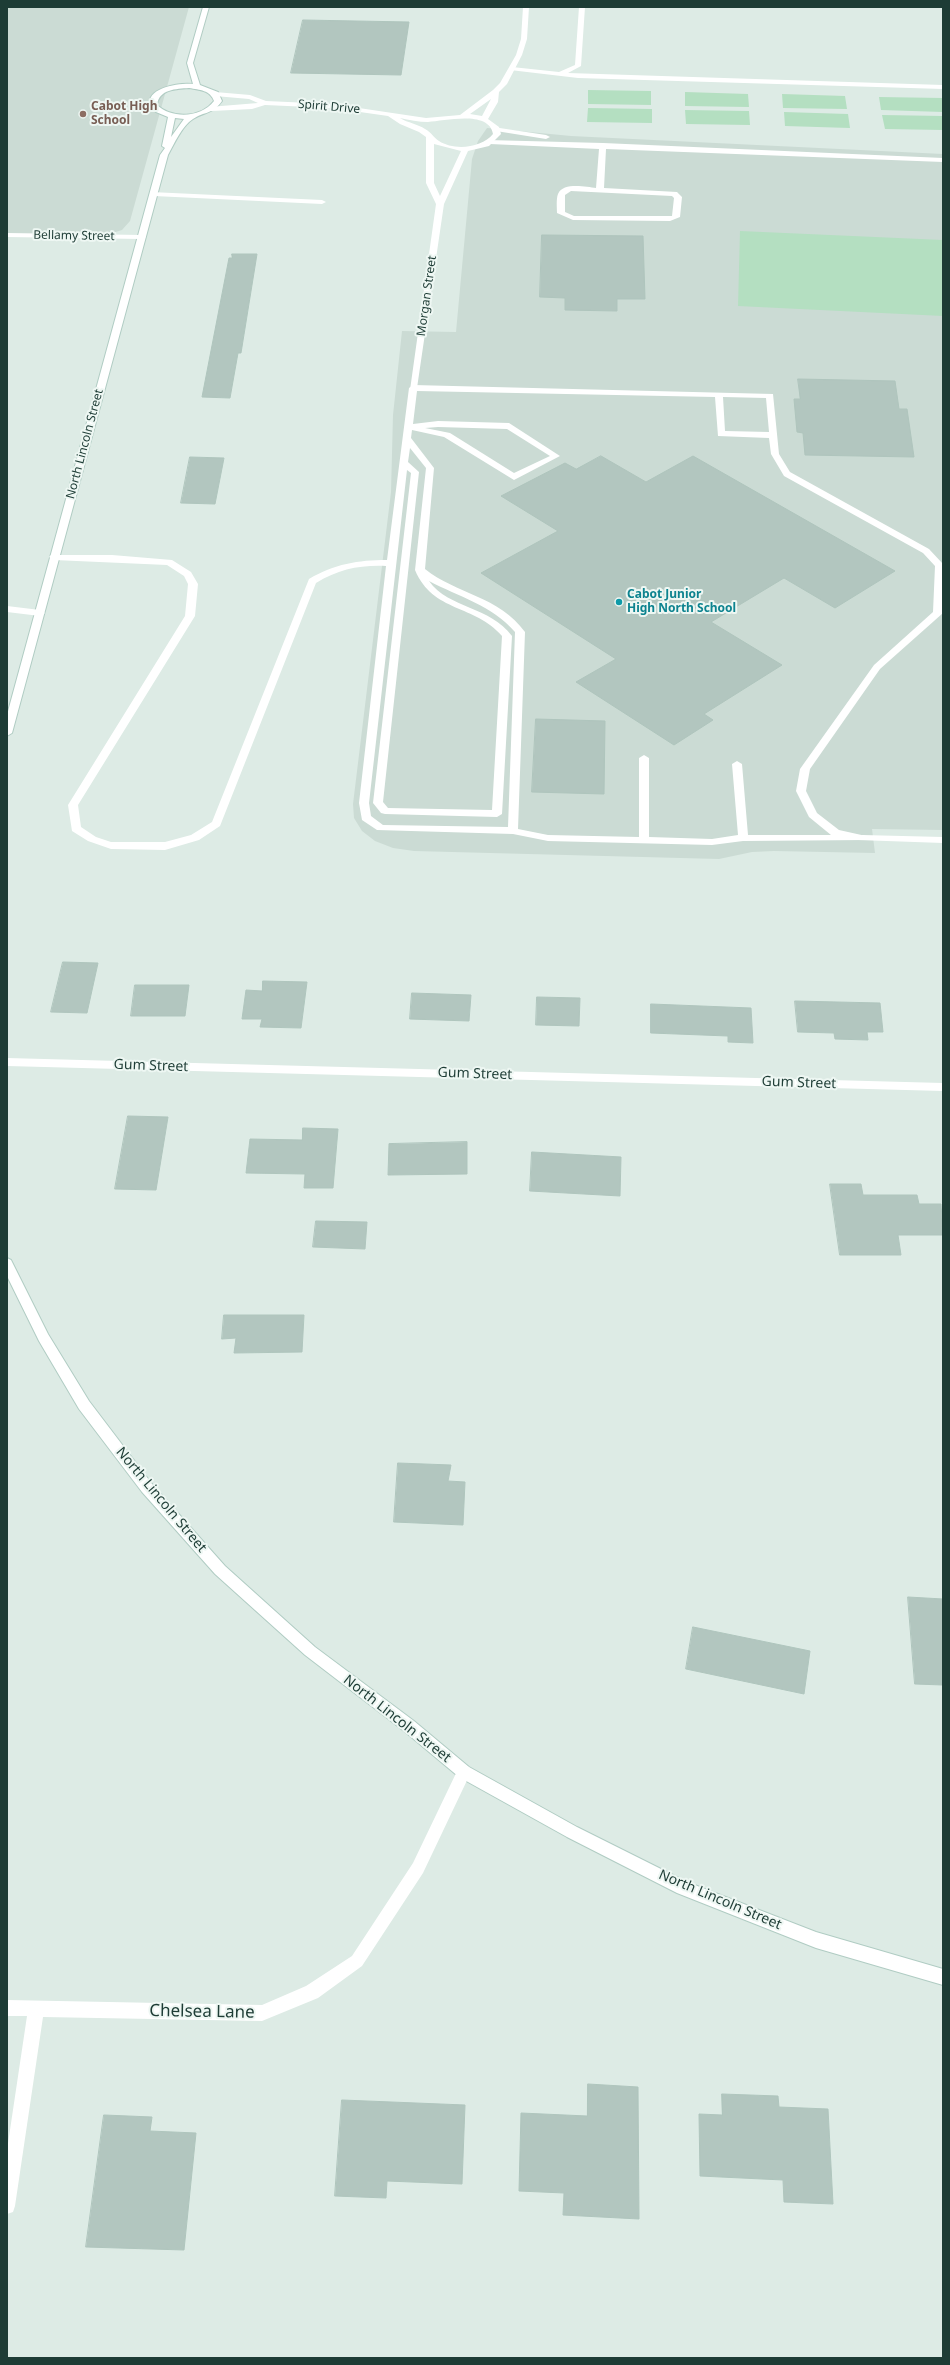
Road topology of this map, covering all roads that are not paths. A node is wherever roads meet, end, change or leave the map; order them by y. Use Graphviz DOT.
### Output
graph roads {
  1 [pos="206,7"];
  2 [pos="526,7"];
  3 [pos="582,7"];
  4 [pos="190,63"];
  5 [pos="512,69"];
  6 [pos="556,75"];
  7 [pos="182,86"];
  8 [pos="197,87"];
  9 [pos="943,87"];
  10 [pos="496,92"];
  11 [pos="215,94"];
  12 [pos="265,103"];
  13 [pos="212,109"];
  14 [pos="172,115"];
  15 [pos="193,115"];
  16 [pos="391,116"];
  17 [pos="463,116"];
  18 [pos="484,119"];
  19 [pos="437,120"];
  20 [pos="496,129"];
  21 [pos="429,136"];
  22 [pos="490,142"];
  23 [pos="567,144"];
  24 [pos="603,145"];
  25 [pos="465,149"];
  26 [pos="164,155"];
  27 [pos="943,159"];
  28 [pos="600,190"];
  29 [pos="154,194"];
  30 [pos="322,202"];
  31 [pos="440,204"];
  32 [pos="7,234"];
  33 [pos="142,237"];
  34 [pos="413,388"];
  35 [pos="719,394"];
  36 [pos="408,427"];
  37 [pos="773,435"];
  38 [pos="407,439"];
  39 [pos="404,463"];
  40 [pos="54,557"];
  41 [pos="391,563"];
  42 [pos="420,570"];
  43 [pos="7,609"];
  44 [pos="40,613"];
  45 [pos="7,733"];
  46 [pos="644,758"];
  47 [pos="738,764"];
  48 [pos="513,831"];
  49 [pos="743,838"];
  50 [pos="862,838"];
  51 [pos="644,840"];
  52 [pos="943,840"];
  53 [pos="7,1062"];
  54 [pos="943,1086"];
  55 [pos="7,1263"];
  56 [pos="464,1772"];
  57 [pos="943,1977"];
  58 [pos="7,2008"];
  59 [pos="36,2009"];
  60 [pos="7,2206"];
  1 -- 4 [label="street"];
  2 -- 5 [label="street"];
  3 -- 6 [label="street"];
  4 -- 7 [label="street"];
  4 -- 8 [label="street"];
  5 -- 6 [label="street"];
  5 -- 10 [label="street"];
  6 -- 9 [label="street"];
  7 -- 8 [label="street, Spirit Drive"];
  7 -- 14 [label="street"];
  8 -- 11 [label="street, Spirit Drive"];
  10 -- 17 [label="street"];
  10 -- 18 [label="street"];
  11 -- 12 [label="street, Spirit Drive"];
  11 -- 13 [label="street"];
  12 -- 13 [label="street, Spirit Drive"];
  12 -- 16 [label="street, Spirit Drive"];
  13 -- 15 [label="street, Spirit Drive"];
  14 -- 15 [label="street"];
  14 -- 26 [label="street, North Lincoln Street"];
  15 -- 26 [label="street, North Lincoln Street"];
  16 -- 19 [label="street, Spirit Drive"];
  16 -- 21 [label="street, Spirit Drive"];
  17 -- 18 [label="street, Spirit Drive"];
  17 -- 19 [label="street, Spirit Drive"];
  18 -- 20 [label="street"];
  19 -- 21 [label="street"];
  20 -- 22 [label="street"];
  20 -- 23 [label="street"];
  21 -- 25 [label="street, Spirit Drive"];
  21 -- 31 [label="street"];
  22 -- 23 [label="street"];
  22 -- 25 [label="street"];
  23 -- 24 [label="street"];
  24 -- 27 [label="street"];
  24 -- 28 [label="street"];
  25 -- 31 [label="street, Morgan Street"];
  26 -- 29 [label="street, North Lincoln Street"];
  28 -- 28 [label="street"];
  29 -- 30 [label="street"];
  29 -- 33 [label="street, North Lincoln Street"];
  31 -- 34 [label="street, Morgan Street"];
  32 -- 33 [label="street, Bellamy Street"];
  33 -- 40 [label="street, North Lincoln Street"];
  34 -- 35 [label="street"];
  34 -- 36 [label="street, Morgan Street"];
  35 -- 37 [label="street"];
  35 -- 37 [label="street"];
  36 -- 36 [label="street"];
  36 -- 38 [label="street, Morgan Street"];
  37 -- 50 [label="street"];
  38 -- 39 [label="street, Morgan Street"];
  38 -- 42 [label="street"];
  39 -- 41 [label="street, Morgan Street"];
  39 -- 42 [label="street"];
  40 -- 41 [label="street"];
  40 -- 44 [label="street, North Lincoln Street"];
  41 -- 48 [label="street, Morgan Street"];
  42 -- 48 [label="street"];
  43 -- 44 [label="street"];
  44 -- 45 [label="street, North Lincoln Street"];
  46 -- 51 [label="street"];
  47 -- 49 [label="street"];
  48 -- 51 [label="street, Morgan Street"];
  49 -- 50 [label="street, Morgan Street"];
  49 -- 51 [label="street, Morgan Street"];
  50 -- 52 [label="street"];
  53 -- 54 [label="street, Gum Street"];
  55 -- 56 [label="street, North Lincoln Street"];
  56 -- 57 [label="street, North Lincoln Street"];
  56 -- 59 [label="street, Chelsea Lane"];
  58 -- 59 [label="street, Chelsea Lane"];
  59 -- 60 [label="street"];
}
